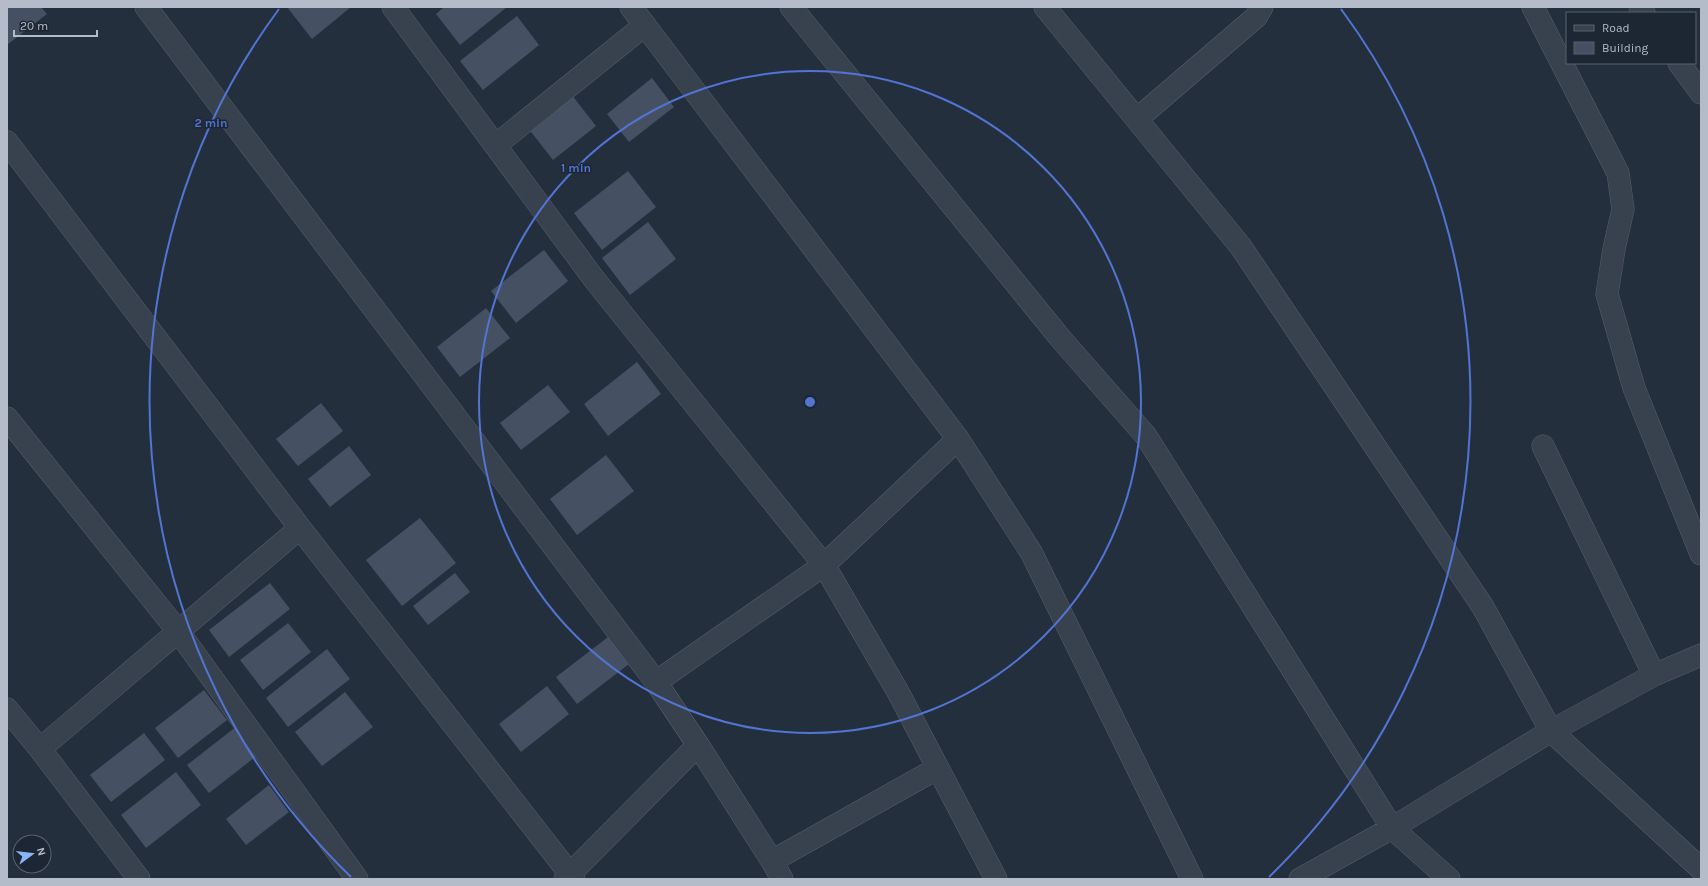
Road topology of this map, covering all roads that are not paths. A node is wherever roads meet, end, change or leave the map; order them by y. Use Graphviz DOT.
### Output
graph roads {
  1 [pos="146,7"];
  2 [pos="393,7"];
  3 [pos="631,7"];
  4 [pos="791,7"];
  5 [pos="1045,7"];
  6 [pos="1262,7"];
  7 [pos="1533,7"];
  8 [pos="645,25"];
  9 [pos="1680,64"];
  10 [pos="1701,93"];
  11 [pos="1137,119"];
  12 [pos="7,142"];
  13 [pos="496,145"];
  14 [pos="7,418"];
  15 [pos="958,439"];
  16 [pos="1543,446"];
  17 [pos="300,528"];
  18 [pos="1701,554"];
  19 [pos="824,565"];
  20 [pos="178,631"];
  21 [pos="1701,655"];
  22 [pos="1654,675"];
  23 [pos="656,682"];
  24 [pos="11,721"];
  25 [pos="1551,731"];
  26 [pos="698,745"];
  27 [pos="40,749"];
  28 [pos="938,768"];
  29 [pos="1392,828"];
  30 [pos="1701,869"];
  31 [pos="777,870"];
  32 [pos="570,877"];
  33 [pos="139,879"];
  34 [pos="357,879"];
  35 [pos="996,879"];
  36 [pos="1192,879"];
  37 [pos="1300,879"];
  38 [pos="1450,879"];
  1 -- 23 [label="street"];
  2 -- 13 [label="street"];
  3 -- 8 [label="street"];
  4 -- 29 [label="street"];
  5 -- 11 [label="street"];
  6 -- 11 [label="street"];
  7 -- 18 [label="street"];
  8 -- 13 [label="street"];
  8 -- 15 [label="street"];
  9 -- 10 [label="street"];
  11 -- 25 [label="street"];
  12 -- 17 [label="street"];
  13 -- 19 [label="street"];
  14 -- 20 [label="street"];
  15 -- 19 [label="street"];
  15 -- 36 [label="street"];
  16 -- 22 [label="street"];
  17 -- 20 [label="street"];
  17 -- 32 [label="street"];
  19 -- 23 [label="street"];
  19 -- 28 [label="street"];
  20 -- 27 [label="street"];
  20 -- 34 [label="street"];
  21 -- 22 [label="street"];
  22 -- 25 [label="street"];
  23 -- 26 [label="street"];
  24 -- 27 [label="street"];
  25 -- 29 [label="street"];
  25 -- 30 [label="street"];
  26 -- 31 [label="street"];
  26 -- 32 [label="street"];
  27 -- 33 [label="street"];
  28 -- 31 [label="street"];
  28 -- 35 [label="street"];
  29 -- 37 [label="street"];
  29 -- 38 [label="street"];
}
